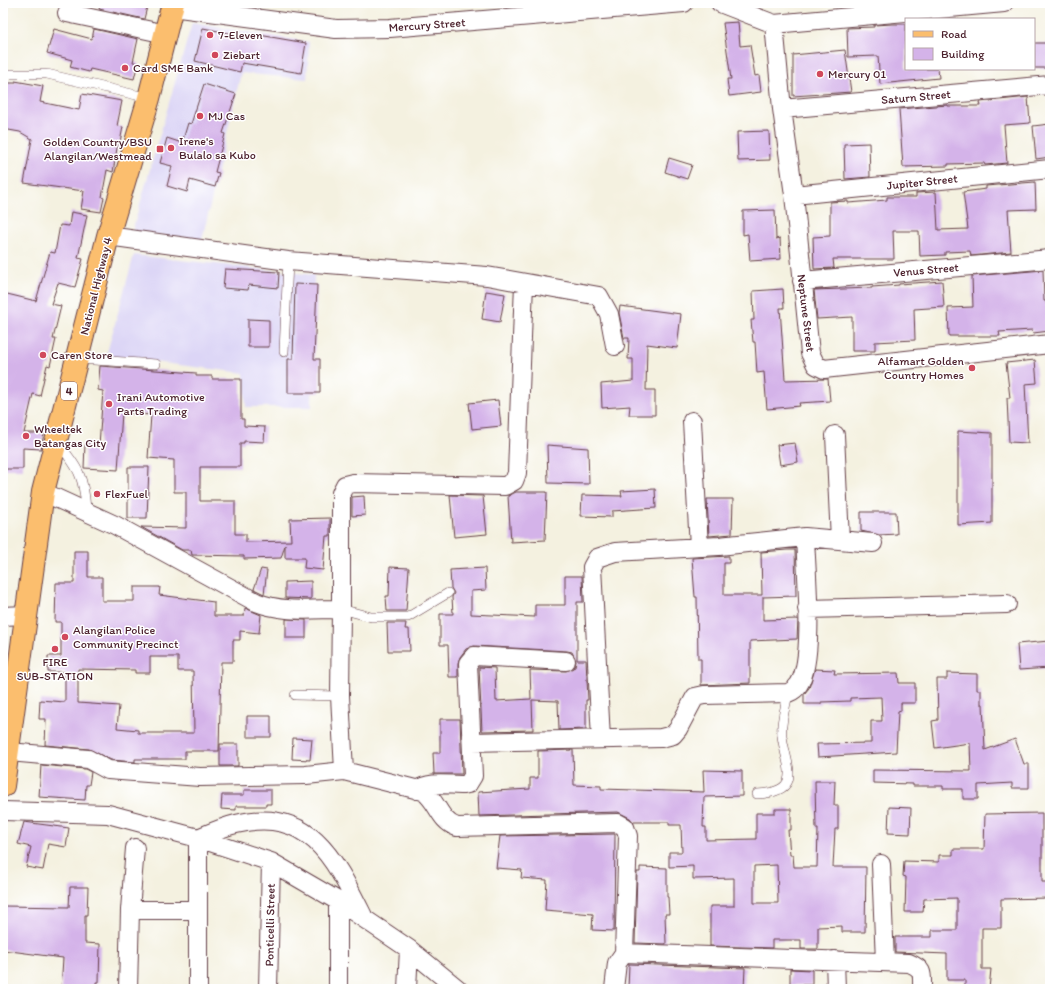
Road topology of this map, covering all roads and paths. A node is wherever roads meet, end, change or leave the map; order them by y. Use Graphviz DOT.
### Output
graph roads {
  1 [pos="684,3"];
  2 [pos="720,3"];
  3 [pos="1004,3"];
  4 [pos="173,5"];
  5 [pos="67,12"];
  6 [pos="774,24"];
  7 [pos="166,34"];
  8 [pos="3,74"];
  9 [pos="1050,85"];
  10 [pos="149,98"];
  11 [pos="782,109"];
  12 [pos="1050,169"];
  13 [pos="794,195"];
  14 [pos="108,236"];
  15 [pos="1050,260"];
  16 [pos="288,261"];
  17 [pos="802,281"];
  18 [pos="524,283"];
  19 [pos="1050,344"];
  20 [pos="615,346"];
  21 [pos="1050,348"];
  22 [pos="284,352"];
  23 [pos="78,359"];
  24 [pos="156,364"];
  25 [pos="692,421"];
  26 [pos="835,435"];
  27 [pos="57,441"];
  28 [pos="44,492"];
  29 [pos="86,510"];
  30 [pos="805,537"];
  31 [pos="840,540"];
  32 [pos="873,543"];
  33 [pos="699,547"];
  34 [pos="448,593"];
  35 [pos="1007,604"];
  36 [pos="341,609"];
  37 [pos="807,609"];
  38 [pos="26,615"];
  39 [pos="3,616"];
  40 [pos="566,661"];
  41 [pos="788,693"];
  42 [pos="295,696"];
  43 [pos="340,696"];
  44 [pos="601,739"];
  45 [pos="472,742"];
  46 [pos="9,752"];
  47 [pos="344,771"];
  48 [pos="3,786"];
  49 [pos="417,790"];
  50 [pos="758,794"];
  51 [pos="3,811"];
  52 [pos="198,838"];
  53 [pos="135,848"];
  54 [pos="271,862"];
  55 [pos="881,864"];
  56 [pos="338,901"];
  57 [pos="130,910"];
  58 [pos="198,910"];
  59 [pos="365,918"];
  60 [pos="409,949"];
  61 [pos="624,953"];
  62 [pos="835,960"];
  63 [pos="885,962"];
  64 [pos="128,989"];
  65 [pos="198,989"];
  66 [pos="268,989"];
  67 [pos="338,989"];
  68 [pos="407,989"];
  69 [pos="458,989"];
  70 [pos="614,989"];
  71 [pos="836,989"];
  72 [pos="922,989"];
  1 -- 4 [label="street, Mercury Street"];
  2 -- 6 [label="street"];
  3 -- 6 [label="street"];
  4 -- 7 [label="main road, National Highway 4 / 4"];
  5 -- 7 [label="street"];
  6 -- 11 [label="street, Neptune Street"];
  7 -- 10 [label="main road, National Highway 4 / 4"];
  8 -- 10 [label="lane"];
  9 -- 11 [label="street, Saturn Street"];
  10 -- 14 [label="main road, National Highway 4 / 4"];
  11 -- 13 [label="street, Neptune Street"];
  12 -- 13 [label="street, Jupiter Street"];
  13 -- 17 [label="street, Neptune Street"];
  14 -- 16 [label="street"];
  14 -- 23 [label="main road, National Highway 4 / 4"];
  15 -- 17 [label="street, Venus Street"];
  16 -- 18 [label="street"];
  16 -- 22 [label="lane"];
  17 -- 19 [label="street, Neptune Street"];
  18 -- 20 [label="street"];
  18 -- 36 [label="street"];
  19 -- 21 [label="street"];
  23 -- 24 [label="lane"];
  23 -- 27 [label="main road, National Highway 4 / 4"];
  25 -- 33 [label="street"];
  26 -- 31 [label="street"];
  27 -- 28 [label="main road, National Highway 4 / 4"];
  27 -- 29 [label="lane"];
  28 -- 29 [label="street"];
  28 -- 38 [label="main road, National Highway 4 / 4"];
  29 -- 36 [label="street"];
  30 -- 31 [label="street"];
  30 -- 33 [label="street"];
  30 -- 37 [label="street"];
  31 -- 32 [label="street"];
  33 -- 44 [label="street"];
  34 -- 36 [label="lane"];
  35 -- 37 [label="street"];
  36 -- 43 [label="street"];
  37 -- 41 [label="street"];
  38 -- 39 [label="street"];
  38 -- 46 [label="main road, National Highway 4 / 4"];
  40 -- 45 [label="street"];
  41 -- 44 [label="street"];
  41 -- 50 [label="lane"];
  42 -- 43 [label="lane"];
  43 -- 47 [label="street"];
  44 -- 45 [label="street"];
  45 -- 49 [label="street"];
  46 -- 47 [label="street"];
  46 -- 48 [label="main road, National Highway 4 / 4"];
  47 -- 49 [label="street"];
  49 -- 61 [label="street"];
  51 -- 52 [label="street"];
  52 -- 54 [label="street"];
  52 -- 58 [label="street"];
  52 -- 59 [label="street"];
  53 -- 57 [label="street"];
  54 -- 56 [label="street"];
  54 -- 66 [label="street, Ponticelli Street"];
  55 -- 63 [label="street"];
  56 -- 59 [label="street"];
  56 -- 67 [label="street"];
  57 -- 58 [label="street"];
  57 -- 64 [label="street"];
  58 -- 65 [label="street"];
  59 -- 60 [label="street"];
  60 -- 68 [label="street"];
  60 -- 69 [label="street"];
  61 -- 62 [label="street"];
  61 -- 70 [label="street"];
  62 -- 63 [label="street"];
  62 -- 71 [label="street"];
  63 -- 72 [label="street"];
}
